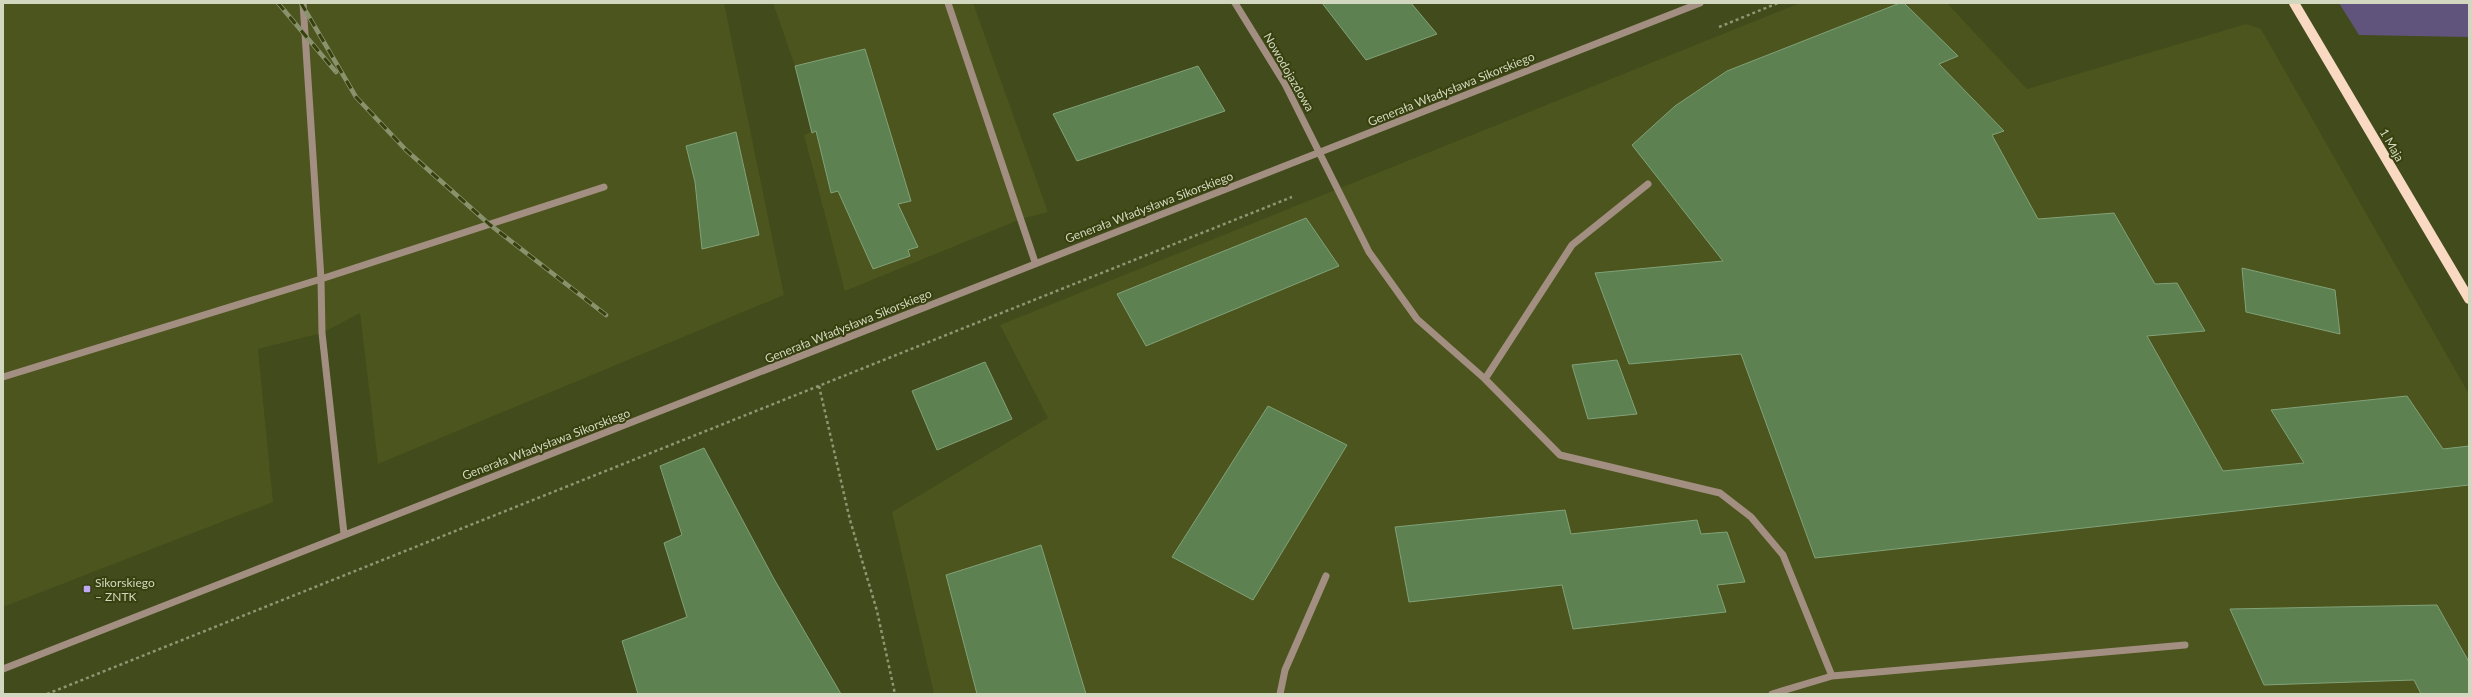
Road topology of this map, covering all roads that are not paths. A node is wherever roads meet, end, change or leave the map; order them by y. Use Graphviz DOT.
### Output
graph roads {
  1 [pos="303,3"];
  2 [pos="948,3"];
  3 [pos="1235,3"];
  4 [pos="1700,3"];
  5 [pos="2294,3"];
  6 [pos="1319,153"];
  7 [pos="1648,184"];
  8 [pos="604,186"];
  9 [pos="1035,262"];
  10 [pos="321,279"];
  11 [pos="2469,299"];
  12 [pos="3,377"];
  13 [pos="1485,379"];
  14 [pos="344,534"];
  15 [pos="1326,576"];
  16 [pos="2185,645"];
  17 [pos="3,668"];
  18 [pos="1832,676"];
  19 [pos="1280,694"];
  20 [pos="1772,694"];
  1 -- 10 [label="street"];
  2 -- 9 [label="street"];
  3 -- 6 [label="street, Nowodojazdowa"];
  4 -- 6 [label="street, Generała Władysława Sikorskiego"];
  5 -- 11 [label="main road, 1 Maja"];
  6 -- 9 [label="street, Generała Władysława Sikorskiego"];
  6 -- 13 [label="street, Nowodojazdowa"];
  7 -- 13 [label="street"];
  8 -- 10 [label="street"];
  9 -- 14 [label="street, Generała Władysława Sikorskiego"];
  10 -- 12 [label="street"];
  10 -- 14 [label="street"];
  13 -- 18 [label="street, Nowodojazdowa"];
  14 -- 17 [label="street, Generała Władysława Sikorskiego"];
  15 -- 19 [label="street"];
  16 -- 18 [label="street"];
  18 -- 20 [label="street"];
}
